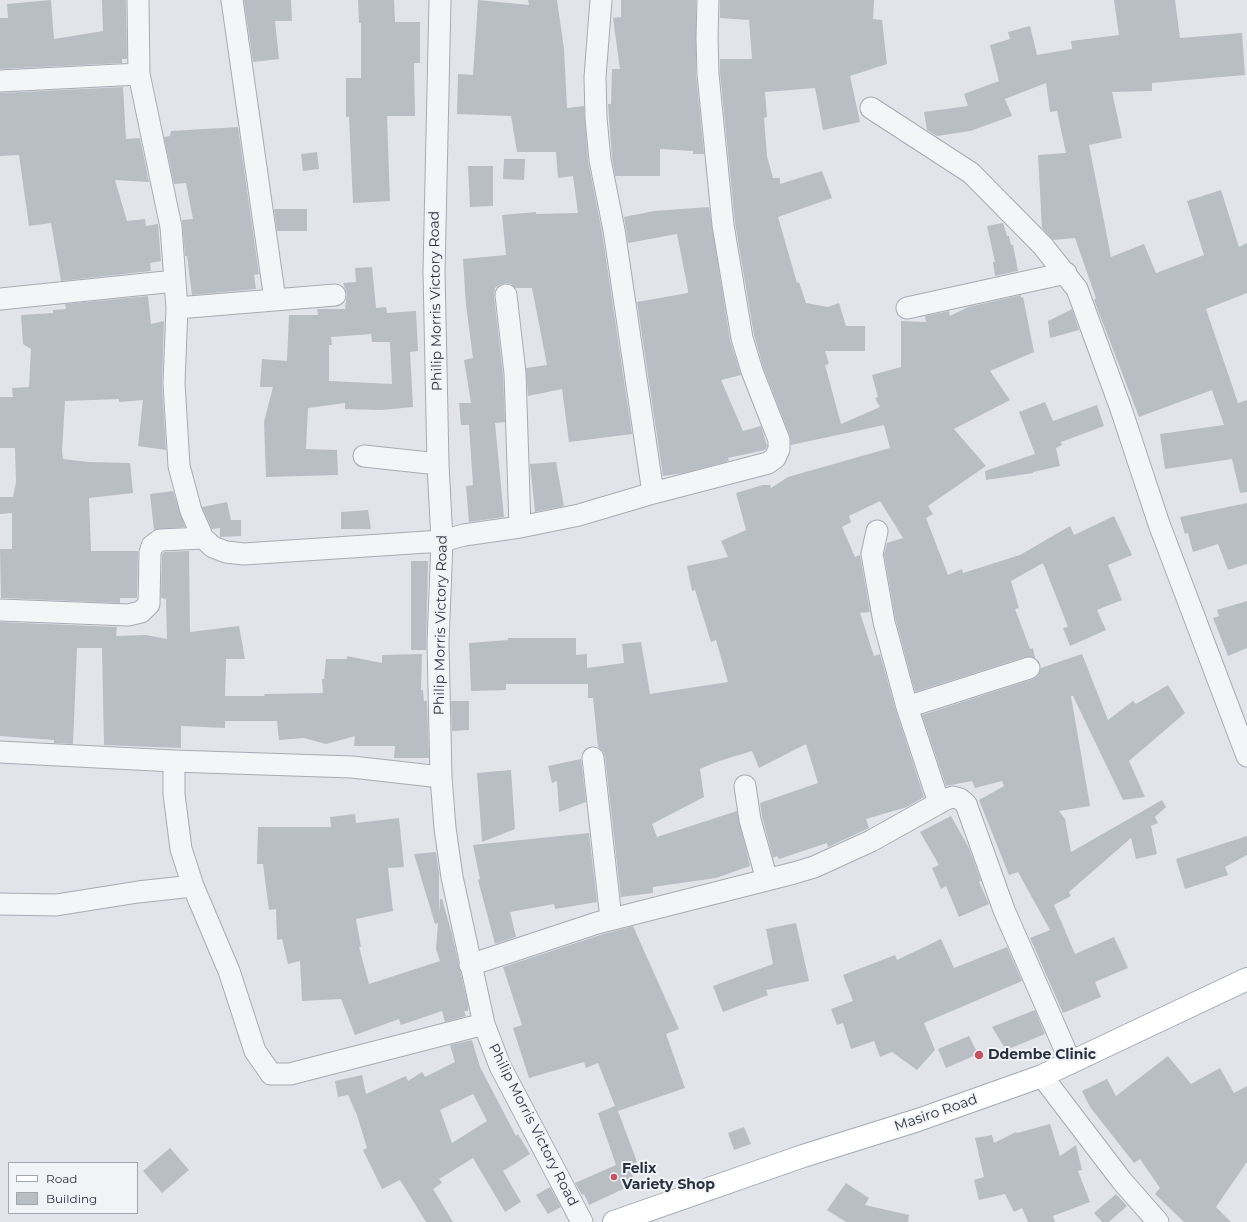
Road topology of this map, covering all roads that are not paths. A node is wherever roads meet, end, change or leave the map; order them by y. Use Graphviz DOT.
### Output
graph roads {
  1 [pos="138,0"];
  2 [pos="232,0"];
  3 [pos="440,0"];
  4 [pos="601,0"];
  5 [pos="708,0"];
  6 [pos="139,74"];
  7 [pos="0,81"];
  8 [pos="871,108"];
  9 [pos="1066,273"];
  10 [pos="175,281"];
  11 [pos="335,295"];
  12 [pos="506,295"];
  13 [pos="0,299"];
  14 [pos="274,300"];
  15 [pos="177,308"];
  16 [pos="907,308"];
  17 [pos="364,456"];
  18 [pos="438,464"];
  19 [pos="653,493"];
  20 [pos="520,527"];
  21 [pos="877,531"];
  22 [pos="203,538"];
  23 [pos="442,541"];
  24 [pos="0,610"];
  25 [pos="1029,668"];
  26 [pos="907,707"];
  27 [pos="0,752"];
  28 [pos="1247,756"];
  29 [pos="593,758"];
  30 [pos="174,761"];
  31 [pos="441,776"];
  32 [pos="745,786"];
  33 [pos="939,803"];
  34 [pos="767,880"];
  35 [pos="193,886"];
  36 [pos="0,904"];
  37 [pos="611,919"];
  38 [pos="470,965"];
  39 [pos="1247,979"];
  40 [pos="484,1024"];
  41 [pos="1071,1063"];
  42 [pos="1042,1076"];
  43 [pos="582,1222"];
  44 [pos="614,1222"];
  45 [pos="1158,1222"];
  1 -- 6 [label="street"];
  2 -- 14 [label="street"];
  3 -- 18 [label="street, Philip Morris Victory Road"];
  4 -- 19 [label="street"];
  5 -- 19 [label="street"];
  6 -- 7 [label="street"];
  6 -- 10 [label="street"];
  8 -- 9 [label="street"];
  9 -- 16 [label="street"];
  9 -- 28 [label="street"];
  10 -- 13 [label="street"];
  10 -- 15 [label="street"];
  11 -- 14 [label="street"];
  12 -- 20 [label="street"];
  14 -- 15 [label="street"];
  15 -- 22 [label="street"];
  17 -- 18 [label="street"];
  18 -- 23 [label="street, Philip Morris Victory Road"];
  19 -- 20 [label="street"];
  20 -- 23 [label="street"];
  21 -- 26 [label="street"];
  22 -- 23 [label="street"];
  22 -- 24 [label="street"];
  23 -- 31 [label="street, Philip Morris Victory Road"];
  25 -- 26 [label="street"];
  26 -- 33 [label="street"];
  27 -- 30 [label="street"];
  29 -- 37 [label="street"];
  30 -- 31 [label="street"];
  30 -- 35 [label="street"];
  31 -- 38 [label="street, Philip Morris Victory Road"];
  32 -- 34 [label="street"];
  33 -- 34 [label="street"];
  33 -- 41 [label="street"];
  34 -- 37 [label="street"];
  35 -- 36 [label="street"];
  35 -- 40 [label="street"];
  37 -- 38 [label="street"];
  38 -- 40 [label="street, Philip Morris Victory Road"];
  39 -- 41 [label="main road, Masiro Road"];
  40 -- 43 [label="street, Philip Morris Victory Road"];
  41 -- 42 [label="main road, Masiro Road"];
  42 -- 44 [label="main road, Masiro Road"];
  42 -- 45 [label="street"];
}
